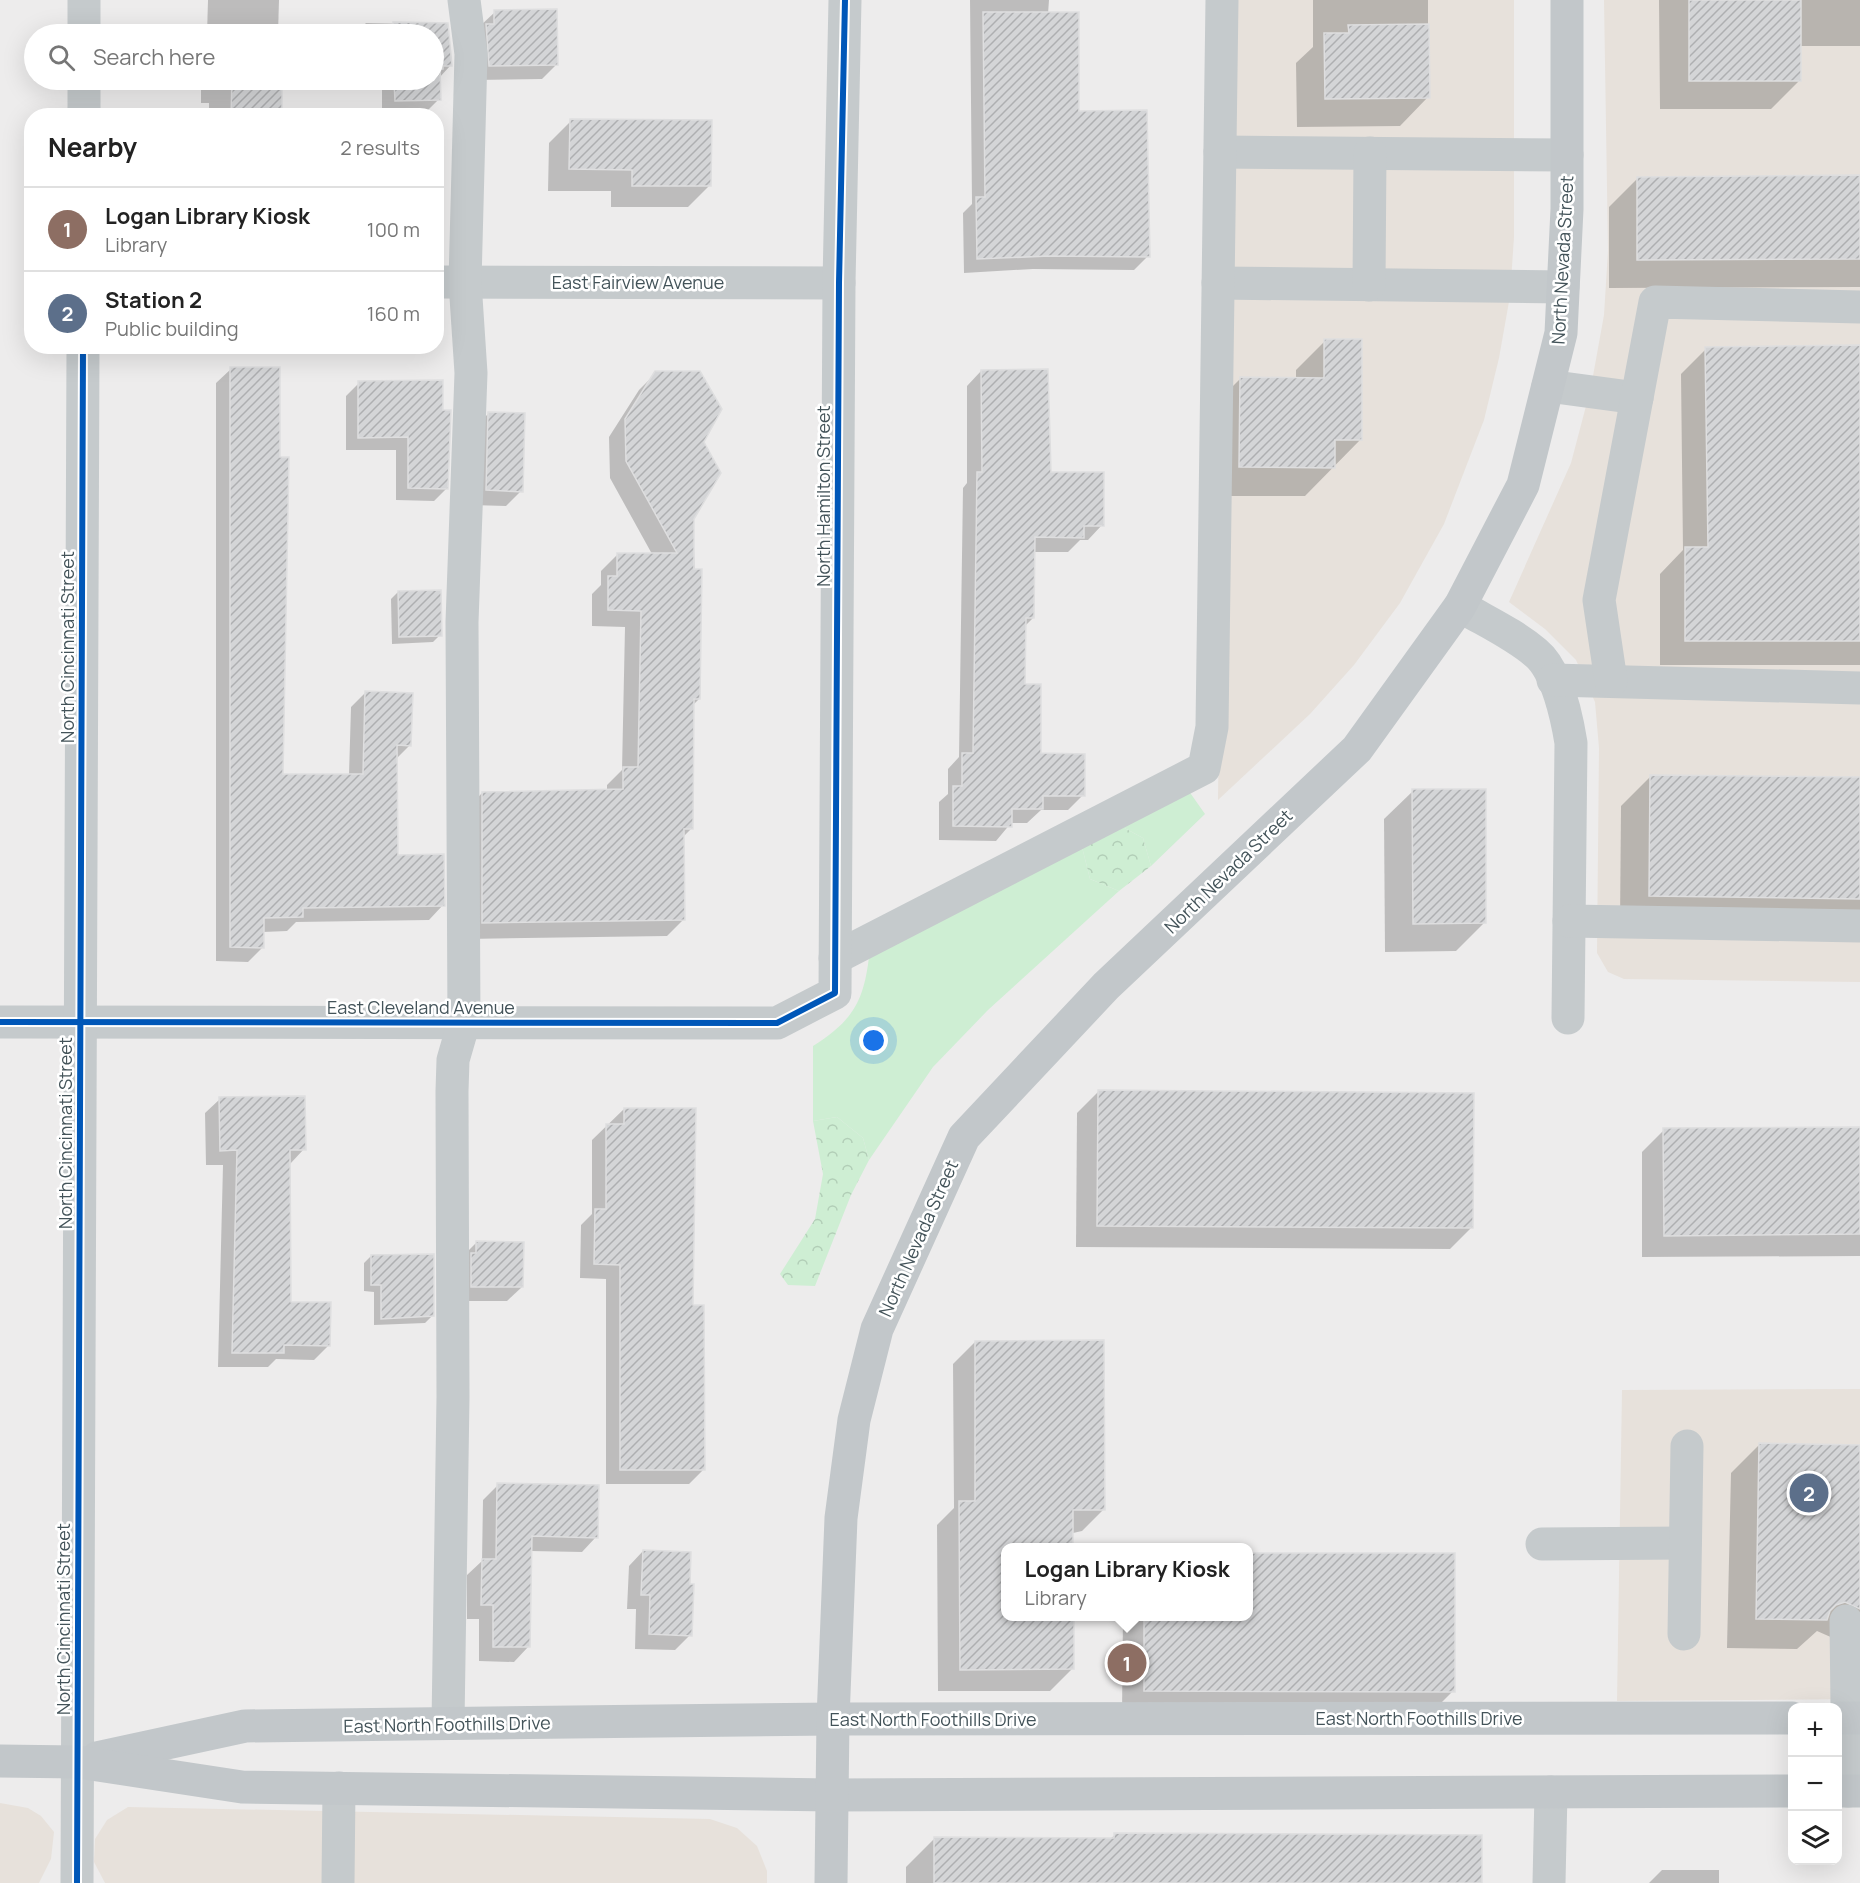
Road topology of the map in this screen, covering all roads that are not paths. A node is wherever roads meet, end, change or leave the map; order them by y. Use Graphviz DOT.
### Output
graph roads {
  1 [pos="84,0"];
  2 [pos="464,0"];
  3 [pos="845,0"];
  4 [pos="1222,0"];
  5 [pos="1567,0"];
  6 [pos="84,24"];
  7 [pos="84,90"];
  8 [pos="84,108"];
  9 [pos="1220,152"];
  10 [pos="1370,153"];
  11 [pos="1567,155"];
  12 [pos="451,282"];
  13 [pos="839,283"];
  14 [pos="1218,283"];
  15 [pos="1369,285"];
  16 [pos="1563,287"];
  17 [pos="1860,307"];
  18 [pos="83,354"];
  19 [pos="1548,386"];
  20 [pos="1637,398"];
  21 [pos="1460,606"];
  22 [pos="1553,680"];
  23 [pos="1611,681"];
  24 [pos="1860,688"];
  25 [pos="1569,921"];
  26 [pos="1860,926"];
  27 [pos="835,958"];
  28 [pos="835,993"];
  29 [pos="1568,1018"];
  30 [pos="0,1022"];
  31 [pos="80,1022"];
  32 [pos="464,1022"];
  33 [pos="1687,1446"];
  34 [pos="1685,1543"];
  35 [pos="1542,1544"];
  36 [pos="1846,1621"];
  37 [pos="1684,1634"];
  38 [pos="1788,1718"];
  39 [pos="1848,1718"];
  40 [pos="833,1719"];
  41 [pos="448,1723"];
  42 [pos="0,1761"];
  43 [pos="78,1762"];
  44 [pos="339,1788"];
  45 [pos="1788,1791"];
  46 [pos="1848,1791"];
  47 [pos="1551,1792"];
  48 [pos="832,1795"];
  49 [pos="77,1883"];
  50 [pos="338,1883"];
  51 [pos="831,1883"];
  52 [pos="1549,1883"];
  1 -- 6 [label="street"];
  2 -- 12 [label="street"];
  3 -- 13 [label="street, North Hamilton Street"];
  4 -- 9 [label="street"];
  5 -- 11 [label="main road, North Nevada Street"];
  7 -- 8 [label="street"];
  9 -- 10 [label="street"];
  9 -- 14 [label="street"];
  10 -- 11 [label="street"];
  10 -- 15 [label="street"];
  11 -- 16 [label="main road, North Nevada Street"];
  12 -- 13 [label="street, East Fairview Avenue"];
  12 -- 32 [label="street"];
  13 -- 27 [label="street, North Hamilton Street"];
  14 -- 15 [label="street"];
  14 -- 27 [label="street"];
  15 -- 16 [label="street"];
  16 -- 19 [label="main road, North Nevada Street"];
  17 -- 20 [label="street"];
  18 -- 31 [label="street, North Cincinnati Street"];
  19 -- 20 [label="street"];
  19 -- 21 [label="main road, North Nevada Street"];
  20 -- 23 [label="street"];
  21 -- 22 [label="street"];
  21 -- 40 [label="main road, North Nevada Street"];
  22 -- 23 [label="street"];
  22 -- 25 [label="street"];
  23 -- 24 [label="street"];
  25 -- 26 [label="street"];
  25 -- 29 [label="street"];
  27 -- 28 [label="street, North Hamilton Street"];
  28 -- 32 [label="street, East Cleveland Avenue"];
  30 -- 31 [label="street, East Cleveland Avenue"];
  31 -- 32 [label="street, East Cleveland Avenue"];
  31 -- 43 [label="street, North Cincinnati Street"];
  32 -- 41 [label="street"];
  33 -- 34 [label="street"];
  34 -- 35 [label="street"];
  34 -- 37 [label="street"];
  36 -- 39 [label="street"];
  38 -- 40 [label="main road, East North Foothills Drive"];
  39 -- 46 [label="street"];
  40 -- 41 [label="main road, East North Foothills Drive"];
  40 -- 48 [label="main road"];
  41 -- 43 [label="main road, East North Foothills Drive"];
  42 -- 43 [label="main road, East North Foothills Drive"];
  43 -- 44 [label="main road, East North Foothills Drive"];
  43 -- 49 [label="street, North Cincinnati Street"];
  44 -- 48 [label="main road, East North Foothills Drive"];
  44 -- 50 [label="street"];
  45 -- 47 [label="main road, East North Foothills Drive"];
  47 -- 48 [label="main road, East North Foothills Drive"];
  47 -- 52 [label="street"];
  48 -- 51 [label="main road"];
}
